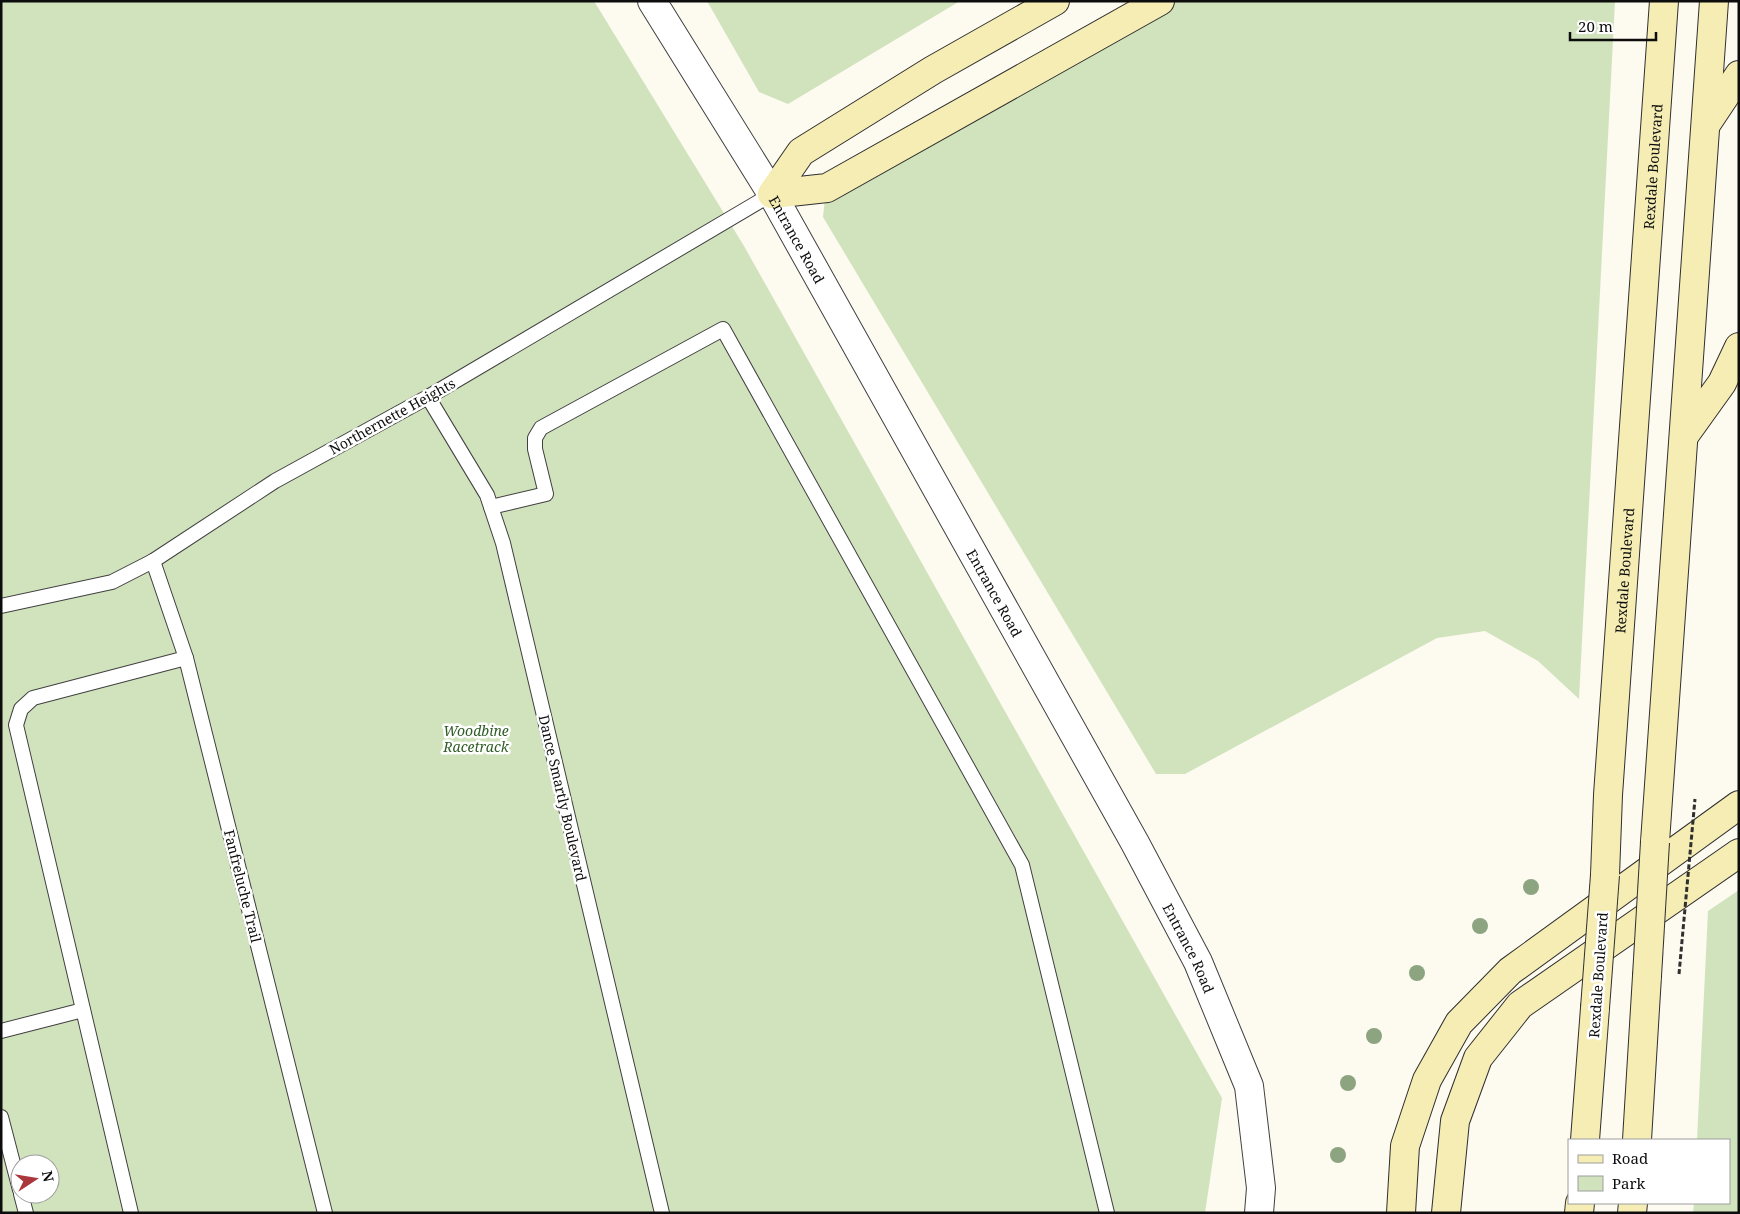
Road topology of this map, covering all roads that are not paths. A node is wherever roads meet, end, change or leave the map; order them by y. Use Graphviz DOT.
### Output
graph roads {
  1 [pos="652,1"];
  2 [pos="1055,1"];
  3 [pos="1160,1"];
  4 [pos="1664,1"];
  5 [pos="1714,1"];
  6 [pos="1739,75"];
  7 [pos="1706,125"];
  8 [pos="772,194"];
  9 [pos="1739,347"];
  10 [pos="428,396"];
  11 [pos="1684,436"];
  12 [pos="491,507"];
  13 [pos="153,561"];
  14 [pos="1,606"];
  15 [pos="186,658"];
  16 [pos="1739,805"];
  17 [pos="1739,853"];
  18 [pos="83,1010"];
  19 [pos="1,1031"];
  20 [pos="1,1117"];
  21 [pos="1585,1139"];
  22 [pos="1637,1139"];
  23 [pos="10,1154"];
  24 [pos="131,1213"];
  25 [pos="326,1213"];
  26 [pos="662,1213"];
  27 [pos="1107,1213"];
  28 [pos="1259,1213"];
  29 [pos="1401,1213"];
  30 [pos="1446,1213"];
  1 -- 8 [label="street, Entrance Road"];
  2 -- 8 [label="main road"];
  3 -- 8 [label="main road"];
  4 -- 21 [label="main road, Rexdale Boulevard, bridge"];
  5 -- 7 [label="main road"];
  6 -- 7 [label="main road"];
  7 -- 11 [label="main road"];
  8 -- 10 [label="lane, Northernette Heights"];
  8 -- 28 [label="street, Entrance Road"];
  9 -- 11 [label="main road"];
  10 -- 12 [label="lane, Dance Smartly Boulevard"];
  10 -- 13 [label="lane, Northernette Heights"];
  11 -- 22 [label="main road, bridge"];
  12 -- 26 [label="lane, Dance Smartly Boulevard"];
  12 -- 27 [label="lane"];
  13 -- 14 [label="lane, Northernette Heights"];
  13 -- 15 [label="lane, Fanfreluche Trail"];
  15 -- 18 [label="lane"];
  15 -- 25 [label="lane, Fanfreluche Trail"];
  16 -- 29 [label="main road"];
  17 -- 30 [label="main road"];
  18 -- 19 [label="lane"];
  18 -- 24 [label="lane"];
  20 -- 23 [label="lane"];
}
